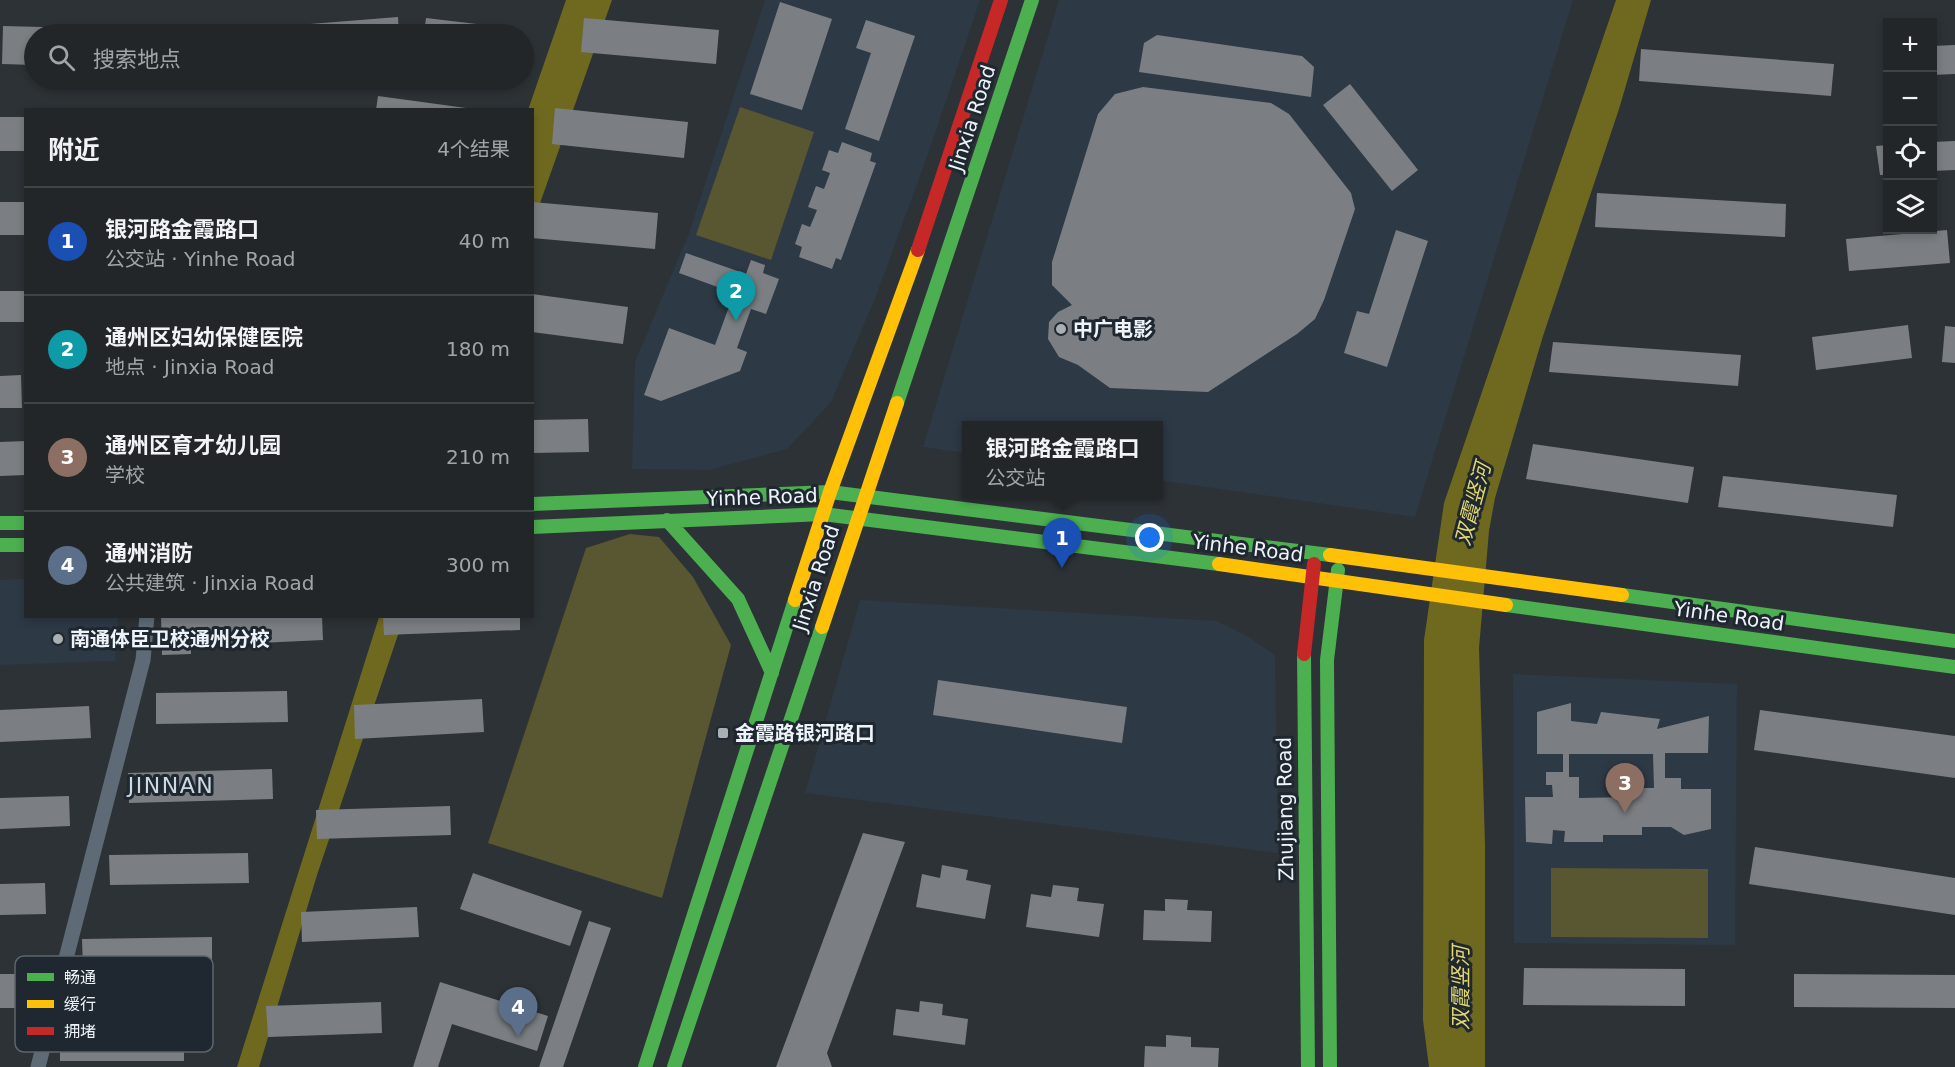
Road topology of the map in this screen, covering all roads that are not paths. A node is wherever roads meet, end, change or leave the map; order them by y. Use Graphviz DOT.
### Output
graph roads {
  1 [pos="1001,0"];
  2 [pos="1032,0"];
  3 [pos="830,492"];
  4 [pos="865,495"];
  5 [pos="534,504"];
  6 [pos="823,514"];
  7 [pos="857,517"];
  8 [pos="667,520"];
  9 [pos="24,523"];
  10 [pos="0,524"];
  11 [pos="534,526"];
  12 [pos="0,545"];
  13 [pos="24,545"];
  14 [pos="1315,551"];
  15 [pos="1340,557"];
  16 [pos="1312,576"];
  17 [pos="1336,582"];
  18 [pos="147,618"];
  19 [pos="1955,641"];
  20 [pos="1955,667"];
  21 [pos="772,672"];
  22 [pos="67,956"];
  23 [pos="42,1052"];
  24 [pos="38,1067"];
  25 [pos="645,1067"];
  26 [pos="674,1067"];
  27 [pos="1308,1067"];
  28 [pos="1330,1067"];
  1 -- 3 [label="main road, Jinxia Road"];
  2 -- 4 [label="main road, Jinxia Road"];
  3 -- 4 [label="main road, Yinhe Road"];
  3 -- 5 [label="main road, Yinhe Road"];
  3 -- 6 [label="main road, Jinxia Road"];
  4 -- 7 [label="main road, Jinxia Road"];
  4 -- 14 [label="main road, Yinhe Road"];
  6 -- 7 [label="main road, Yinhe Road"];
  6 -- 8 [label="main road, Yinhe Road"];
  6 -- 21 [label="main road, Jinxia Road"];
  7 -- 16 [label="main road, Yinhe Road"];
  7 -- 26 [label="main road, Jinxia Road"];
  8 -- 11 [label="main road, Yinhe Road"];
  8 -- 21 [label="main road"];
  9 -- 10 [label="main road"];
  12 -- 13 [label="main road"];
  14 -- 15 [label="main road, Yinhe Road"];
  14 -- 16 [label="main road, Zhujiang Road"];
  15 -- 17 [label="main road"];
  15 -- 19 [label="main road, Yinhe Road"];
  16 -- 17 [label="main road, Yinhe Road"];
  16 -- 27 [label="main road, Zhujiang Road"];
  17 -- 20 [label="main road, Yinhe Road"];
  17 -- 28 [label="main road"];
  18 -- 22 [label="street"];
  21 -- 25 [label="main road, Jinxia Road"];
  23 -- 24 [label="street"];
}
